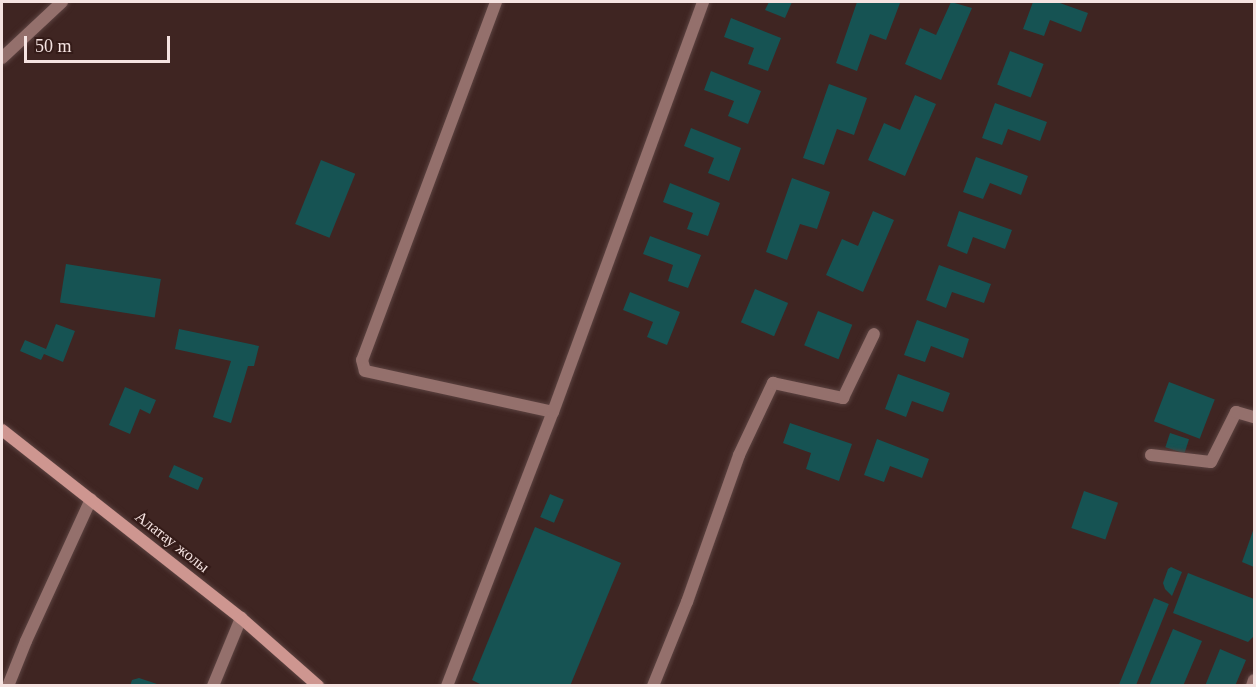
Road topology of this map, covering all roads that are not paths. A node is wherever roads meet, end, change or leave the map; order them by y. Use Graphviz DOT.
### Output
graph roads {
  1 [pos="62,2"];
  2 [pos="496,2"];
  3 [pos="703,2"];
  4 [pos="2,58"];
  5 [pos="874,334"];
  6 [pos="553,412"];
  7 [pos="1254,417"];
  8 [pos="2,430"];
  9 [pos="1151,455"];
  10 [pos="91,499"];
  11 [pos="241,618"];
  12 [pos="1254,680"];
  13 [pos="8,686"];
  14 [pos="213,686"];
  15 [pos="318,686"];
  16 [pos="447,686"];
  17 [pos="653,686"];
  18 [pos="1252,686"];
  1 -- 4 [label="street"];
  2 -- 6 [label="street"];
  3 -- 6 [label="street"];
  5 -- 17 [label="street"];
  6 -- 16 [label="street"];
  7 -- 9 [label="street"];
  8 -- 10 [label="main road, Алатау жолы"];
  10 -- 11 [label="main road, Алатау жолы"];
  10 -- 13 [label="street"];
  11 -- 14 [label="street"];
  11 -- 15 [label="main road, Алатау жолы"];
  12 -- 18 [label="street"];
}
